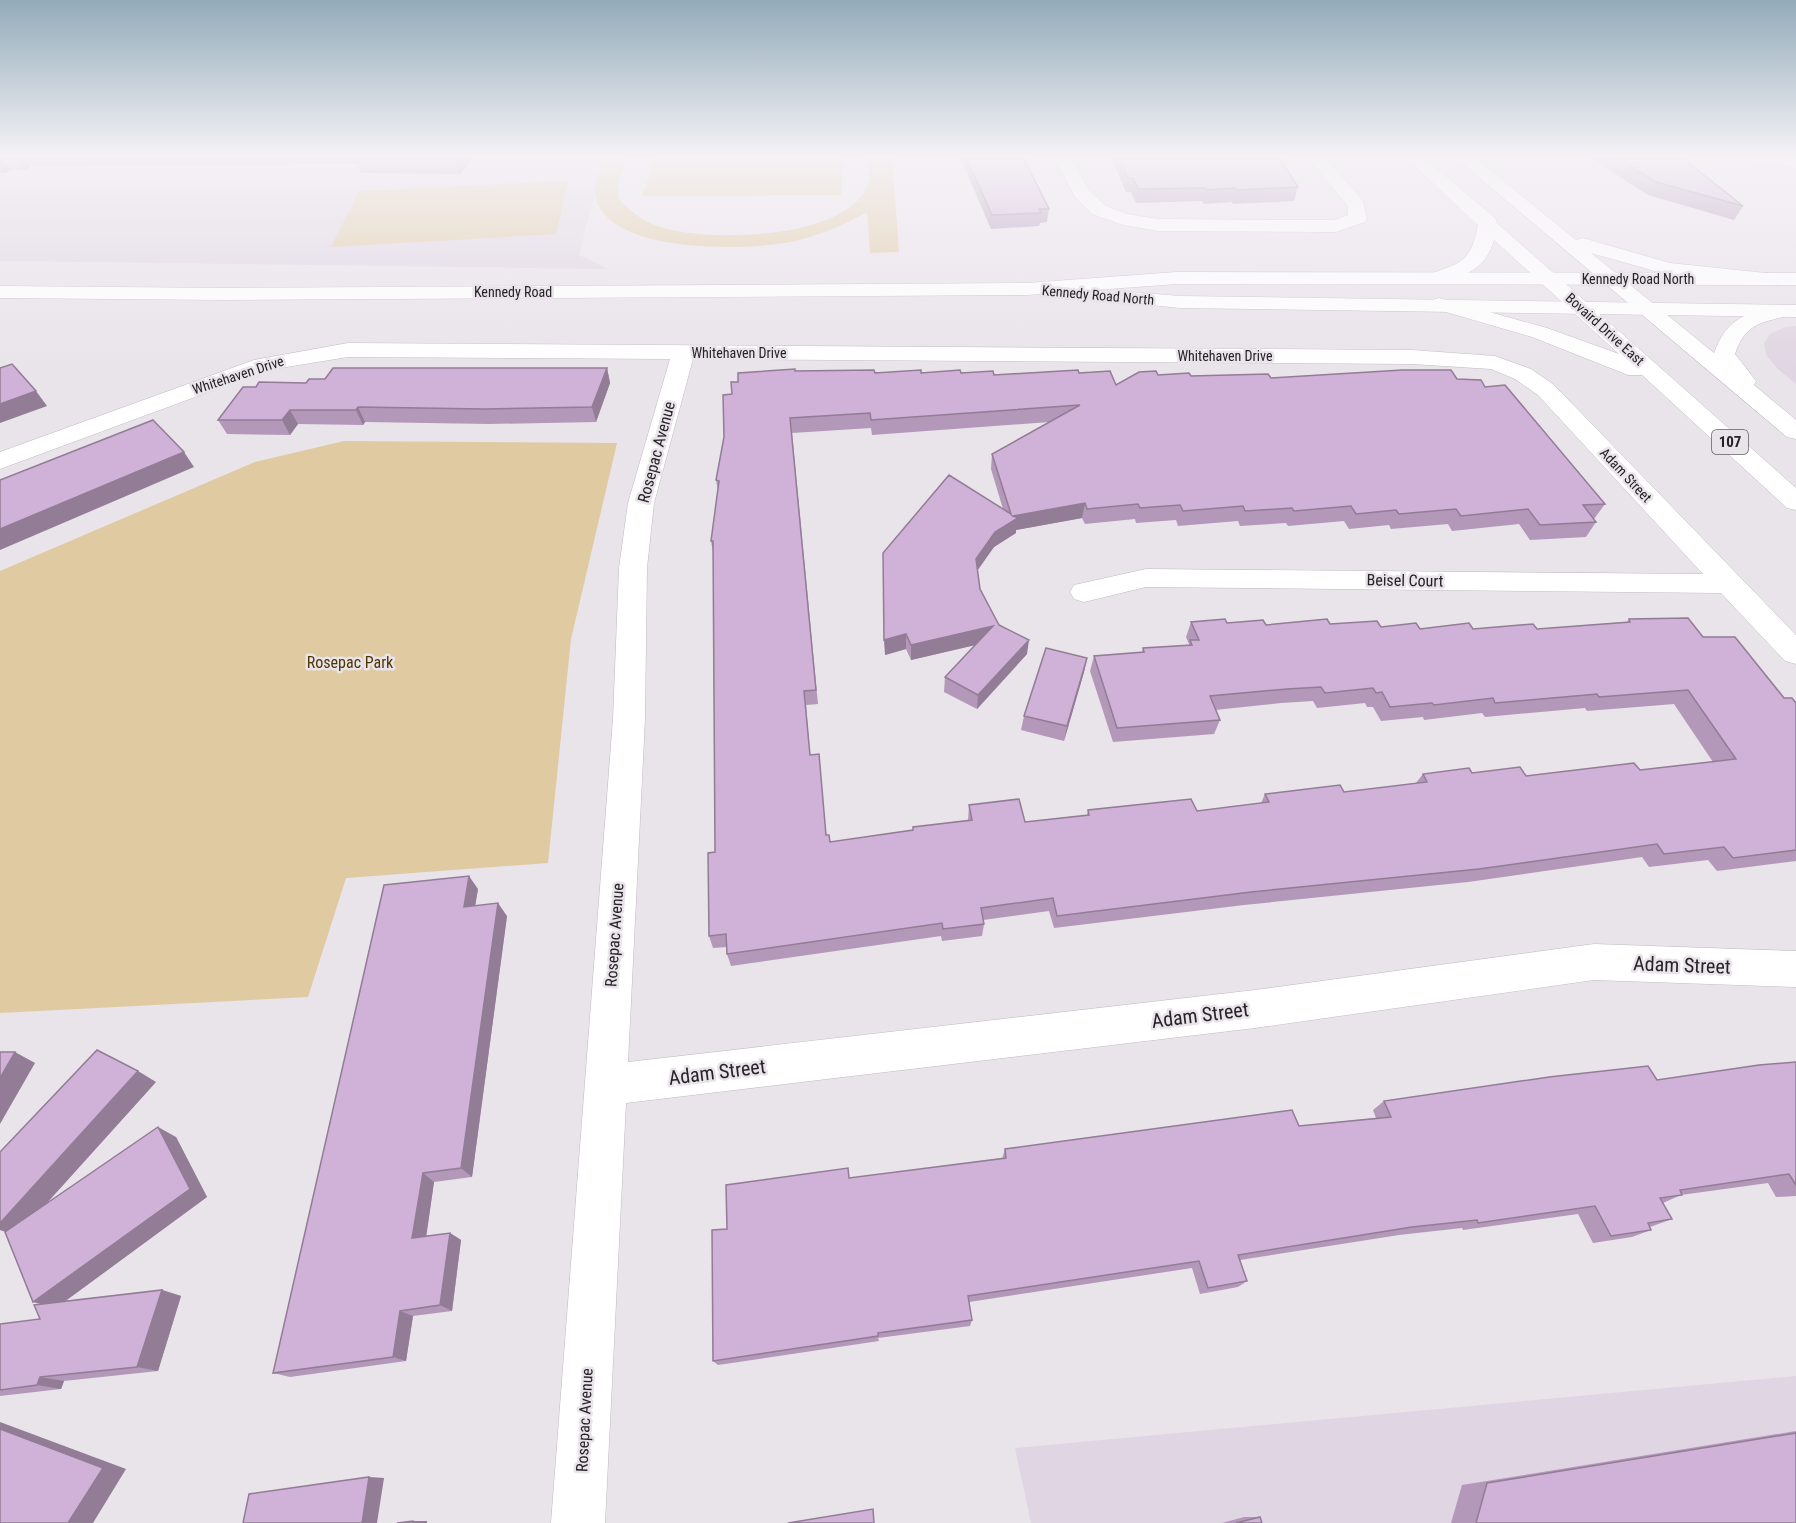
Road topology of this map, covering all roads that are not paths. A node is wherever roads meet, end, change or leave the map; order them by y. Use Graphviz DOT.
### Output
graph roads {
  1 [pos="1487,228"];
  2 [pos="1495,228"];
  3 [pos="1552,228"];
  4 [pos="1555,228"];
  5 [pos="1434,279"];
  6 [pos="1550,279"];
  7 [pos="1614,279"];
  8 [pos="1787,279"];
  9 [pos="1027,288"];
  10 [pos="0,292"];
  11 [pos="1439,304"];
  12 [pos="1581,307"];
  13 [pos="1649,308"];
  14 [pos="1790,311"];
  15 [pos="683,353"];
  16 [pos="1496,363"];
  17 [pos="1664,382"];
  18 [pos="1761,402"];
  19 [pos="1796,432"];
  20 [pos="0,461"];
  21 [pos="1796,502"];
  22 [pos="1728,584"];
  23 [pos="1084,592"];
  24 [pos="1796,653"];
  25 [pos="1796,969"];
  26 [pos="604,1085"];
  27 [pos="578,1523"];
  1 -- 5 [label="main road"];
  2 -- 6 [label="main road, Bovaird Drive East / 107"];
  3 -- 7 [label="main road"];
  4 -- 8 [label="main road"];
  5 -- 6 [label="main road, Kennedy Road North"];
  5 -- 9 [label="main road, Kennedy Road North"];
  6 -- 7 [label="main road, Kennedy Road North"];
  6 -- 12 [label="main road, Bovaird Drive East / 107"];
  7 -- 8 [label="main road, Kennedy Road North"];
  7 -- 13 [label="main road"];
  9 -- 10 [label="main road, Kennedy Road"];
  9 -- 11 [label="main road, Kennedy Road North"];
  11 -- 12 [label="main road, Kennedy Road North"];
  11 -- 17 [label="main road"];
  12 -- 13 [label="main road, Kennedy Road North"];
  12 -- 17 [label="main road, Bovaird Drive East / 107"];
  13 -- 14 [label="main road, Kennedy Road North"];
  13 -- 18 [label="main road"];
  14 -- 18 [label="main road"];
  15 -- 16 [label="main road, Whitehaven Drive"];
  15 -- 20 [label="main road, Whitehaven Drive"];
  15 -- 26 [label="main road, Rosepac Avenue"];
  16 -- 22 [label="main road, Adam Street"];
  17 -- 21 [label="main road, Bovaird Drive East / 107"];
  18 -- 19 [label="main road"];
  22 -- 23 [label="main road, Beisel Court"];
  22 -- 24 [label="main road, Adam Street"];
  25 -- 26 [label="main road, Adam Street"];
  26 -- 27 [label="main road, Rosepac Avenue"];
}
